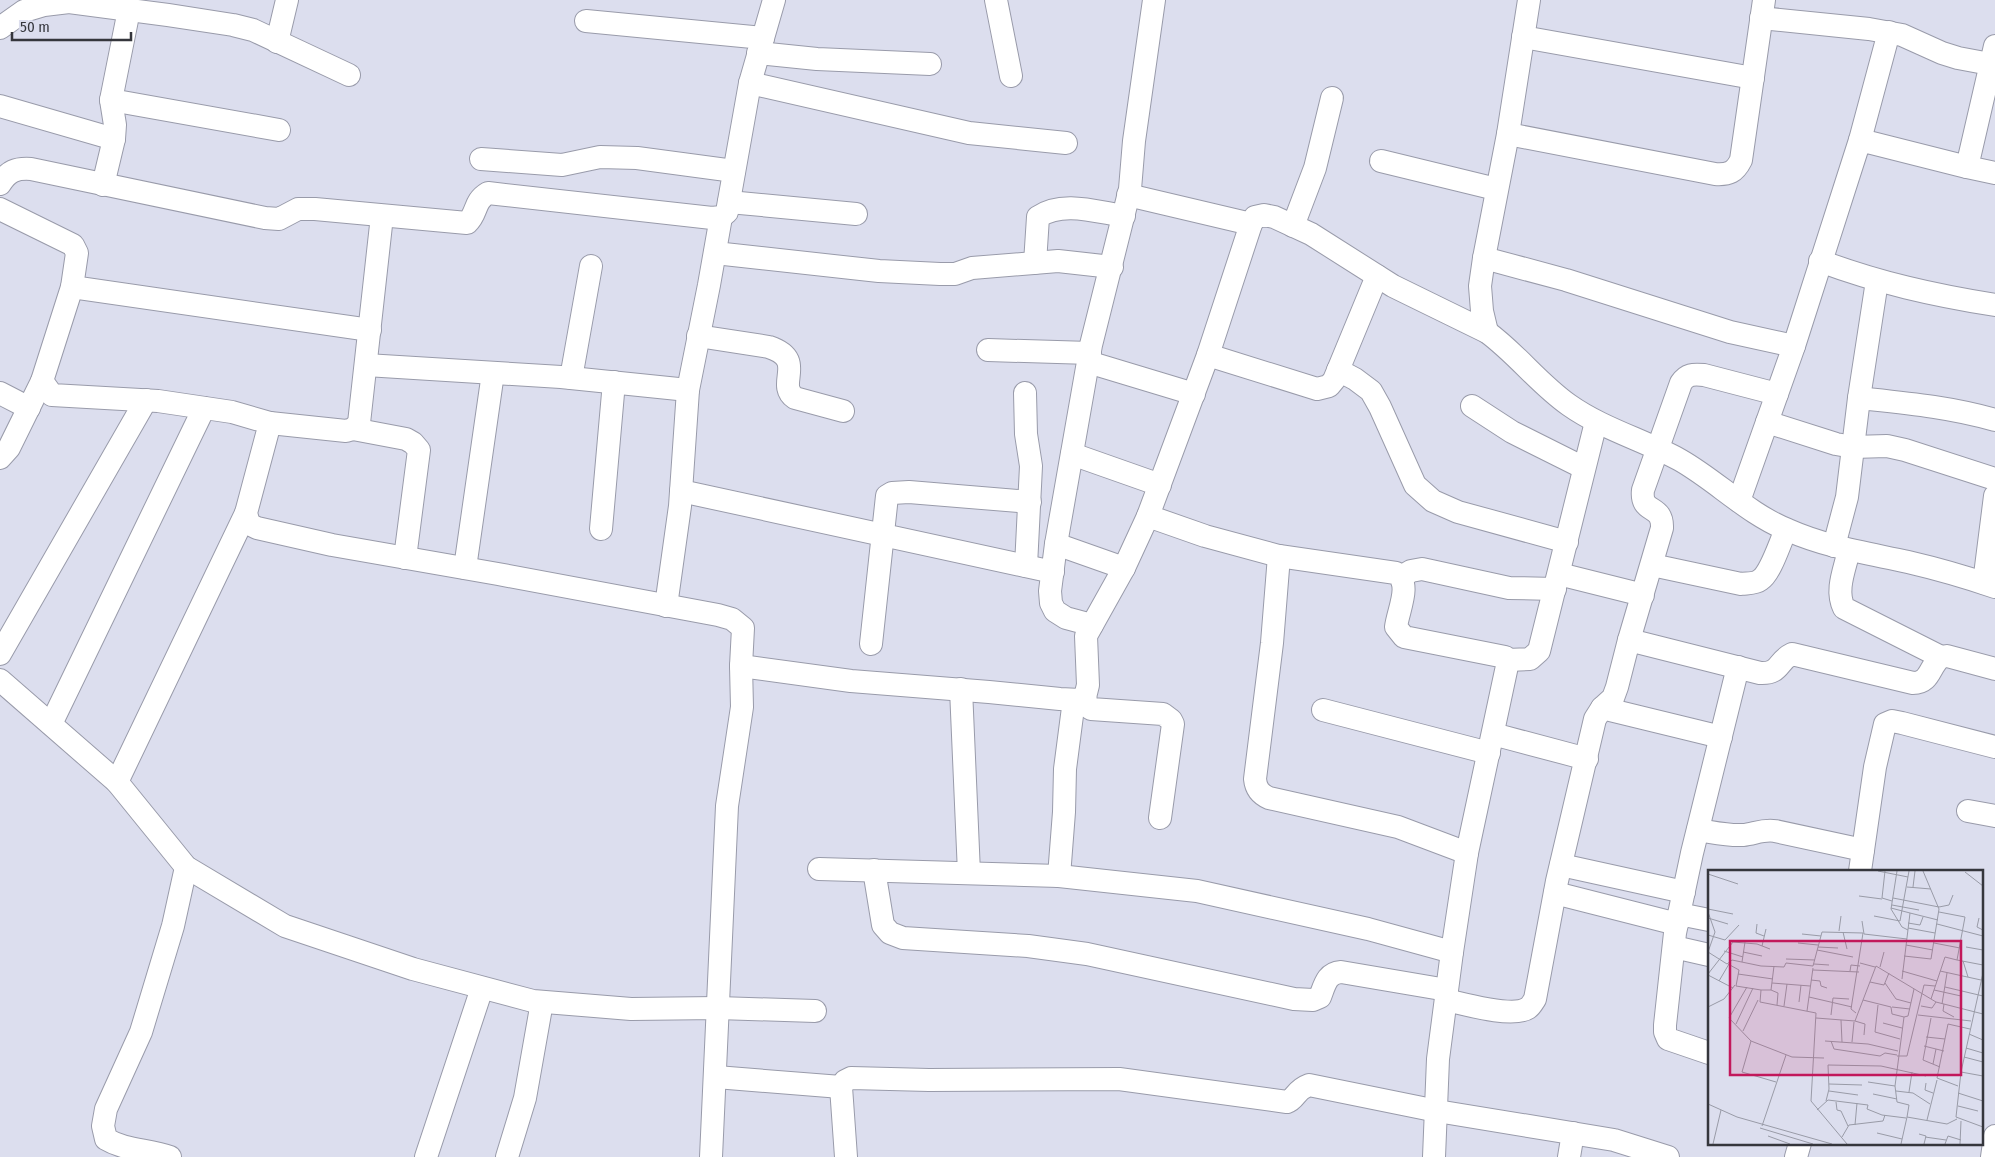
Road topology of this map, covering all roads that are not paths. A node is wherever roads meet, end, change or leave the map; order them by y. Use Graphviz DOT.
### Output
graph roads {
  1 [pos="286,0"];
  2 [pos="774,0"];
  3 [pos="996,0"];
  4 [pos="1154,0"];
  5 [pos="1529,0"];
  6 [pos="1762,9"];
  7 [pos="129,10"];
  8 [pos="586,21"];
  9 [pos="0,28"];
  10 [pos="1889,32"];
  11 [pos="1523,37"];
  12 [pos="277,42"];
  13 [pos="761,45"];
  14 [pos="1992,55"];
  15 [pos="930,64"];
  16 [pos="349,75"];
  17 [pos="1011,76"];
  18 [pos="1753,78"];
  19 [pos="750,83"];
  20 [pos="1332,98"];
  21 [pos="111,100"];
  22 [pos="0,106"];
  23 [pos="279,130"];
  24 [pos="1508,134"];
  25 [pos="114,139"];
  26 [pos="1860,140"];
  27 [pos="1066,143"];
  28 [pos="481,159"];
  29 [pos="1382,161"];
  30 [pos="1967,166"];
  31 [pos="734,171"];
  32 [pos="1995,173"];
  33 [pos="0,184"];
  34 [pos="103,185"];
  35 [pos="1496,189"];
  36 [pos="1126,205"];
  37 [pos="0,209"];
  38 [pos="725,210"];
  39 [pos="856,214"];
  40 [pos="382,216"];
  41 [pos="1251,224"];
  42 [pos="1293,226"];
  43 [pos="715,253"];
  44 [pos="1484,258"];
  45 [pos="1820,261"];
  46 [pos="1035,263"];
  47 [pos="591,266"];
  48 [pos="1112,267"];
  49 [pos="1377,276"];
  50 [pos="1876,281"];
  51 [pos="72,287"];
  52 [pos="1995,305"];
  53 [pos="370,330"];
  54 [pos="1487,332"];
  55 [pos="698,336"];
  56 [pos="1794,346"];
  57 [pos="988,350"];
  58 [pos="1208,354"];
  59 [pos="1089,357"];
  60 [pos="366,364"];
  61 [pos="1338,370"];
  62 [pos="493,373"];
  63 [pos="571,378"];
  64 [pos="42,381"];
  65 [pos="614,382"];
  66 [pos="688,390"];
  67 [pos="0,393"];
  68 [pos="1025,394"];
  69 [pos="1194,394"];
  70 [pos="1777,394"];
  71 [pos="1859,398"];
  72 [pos="146,400"];
  73 [pos="1472,406"];
  74 [pos="29,408"];
  75 [pos="204,408"];
  76 [pos="843,411"];
  77 [pos="1995,420"];
  78 [pos="1596,422"];
  79 [pos="1767,422"];
  80 [pos="270,423"];
  81 [pos="353,429"];
  82 [pos="1853,447"];
  83 [pos="1657,450"];
  84 [pos="1072,454"];
  85 [pos="0,458"];
  86 [pos="1584,468"];
  87 [pos="1995,479"];
  88 [pos="1160,485"];
  89 [pos="681,491"];
  90 [pos="1995,496"];
  91 [pos="1739,501"];
  92 [pos="1030,502"];
  93 [pos="246,513"];
  94 [pos="1148,516"];
  95 [pos="601,529"];
  96 [pos="1786,530"];
  97 [pos="882,535"];
  98 [pos="1567,542"];
  99 [pos="1056,544"];
  100 [pos="1841,548"];
  101 [pos="1279,556"];
  102 [pos="405,558"];
  103 [pos="1652,565"];
  104 [pos="1026,566"];
  105 [pos="466,568"];
  106 [pos="1124,568"];
  107 [pos="1053,572"];
  108 [pos="1401,577"];
  109 [pos="1557,581"];
  110 [pos="1989,585"];
  111 [pos="1643,595"];
  112 [pos="666,606"];
  113 [pos="1092,626"];
  114 [pos="1629,640"];
  115 [pos="871,644"];
  116 [pos="0,654"];
  117 [pos="1941,657"];
  118 [pos="1507,660"];
  119 [pos="741,666"];
  120 [pos="1738,667"];
  121 [pos="1995,668"];
  122 [pos="0,680"];
  123 [pos="960,690"];
  124 [pos="1080,699"];
  125 [pos="1602,708"];
  126 [pos="1323,710"];
  127 [pos="51,724"];
  128 [pos="1720,737"];
  129 [pos="1491,743"];
  130 [pos="1995,747"];
  131 [pos="1587,759"];
  132 [pos="117,782"];
  133 [pos="1968,811"];
  134 [pos="1995,816"];
  135 [pos="1160,818"];
  136 [pos="1698,830"];
  137 [pos="1467,853"];
  138 [pos="1862,860"];
  139 [pos="1561,864"];
  140 [pos="186,867"];
  141 [pos="819,869"];
  142 [pos="874,870"];
  143 [pos="969,873"];
  144 [pos="1060,876"];
  145 [pos="1555,893"];
  146 [pos="1680,910"];
  147 [pos="1708,920"];
  148 [pos="1674,947"];
  149 [pos="1452,952"];
  150 [pos="1708,955"];
  151 [pos="482,988"];
  152 [pos="1447,995"];
  153 [pos="542,1002"];
  154 [pos="718,1008"];
  155 [pos="815,1011"];
  156 [pos="1708,1053"];
  157 [pos="716,1077"];
  158 [pos="841,1087"];
  159 [pos="1437,1111"];
  160 [pos="1572,1133"];
  161 [pos="1995,1136"];
  162 [pos="1800,1144"];
  163 [pos="170,1157"];
  164 [pos="426,1157"];
  165 [pos="507,1157"];
  166 [pos="711,1157"];
  167 [pos="846,1157"];
  168 [pos="1434,1157"];
  169 [pos="1569,1157"];
  170 [pos="1668,1157"];
  171 [pos="1796,1157"];
  172 [pos="1992,1157"];
  1 -- 12 [label="street"];
  2 -- 13 [label="street"];
  3 -- 17 [label="street"];
  4 -- 36 [label="street"];
  5 -- 11 [label="street"];
  6 -- 10 [label="street"];
  6 -- 18 [label="street"];
  7 -- 9 [label="street"];
  7 -- 12 [label="street"];
  7 -- 21 [label="street"];
  8 -- 13 [label="street"];
  10 -- 14 [label="street"];
  10 -- 26 [label="street"];
  11 -- 18 [label="street"];
  11 -- 24 [label="street"];
  12 -- 16 [label="street"];
  13 -- 15 [label="street"];
  13 -- 19 [label="street"];
  14 -- 30 [label="street"];
  18 -- 24 [label="street"];
  19 -- 27 [label="street"];
  19 -- 31 [label="street"];
  20 -- 42 [label="street"];
  21 -- 23 [label="street"];
  21 -- 25 [label="street"];
  22 -- 25 [label="street"];
  24 -- 35 [label="street"];
  25 -- 34 [label="street"];
  26 -- 30 [label="street"];
  26 -- 45 [label="street"];
  28 -- 31 [label="street"];
  29 -- 35 [label="street"];
  30 -- 32 [label="street"];
  31 -- 38 [label="street"];
  33 -- 34 [label="street"];
  34 -- 40 [label="street"];
  35 -- 44 [label="street"];
  36 -- 41 [label="street"];
  36 -- 46 [label="street"];
  36 -- 48 [label="street"];
  37 -- 51 [label="street"];
  38 -- 39 [label="street"];
  38 -- 40 [label="street"];
  38 -- 43 [label="street"];
  40 -- 53 [label="street"];
  41 -- 42 [label="street"];
  41 -- 58 [label="street"];
  42 -- 49 [label="street"];
  43 -- 46 [label="street"];
  43 -- 55 [label="street"];
  44 -- 54 [label="street"];
  44 -- 56 [label="street"];
  45 -- 50 [label="street"];
  45 -- 56 [label="street"];
  46 -- 48 [label="street"];
  47 -- 63 [label="street"];
  48 -- 59 [label="street"];
  49 -- 54 [label="street"];
  49 -- 61 [label="street"];
  50 -- 52 [label="street"];
  50 -- 71 [label="street"];
  51 -- 53 [label="street"];
  51 -- 64 [label="street"];
  53 -- 60 [label="street"];
  54 -- 78 [label="street"];
  55 -- 66 [label="street"];
  55 -- 76 [label="street"];
  56 -- 70 [label="street"];
  57 -- 59 [label="street"];
  58 -- 61 [label="street"];
  58 -- 69 [label="street"];
  59 -- 69 [label="street"];
  59 -- 84 [label="street"];
  60 -- 62 [label="street"];
  60 -- 81 [label="street"];
  61 -- 98 [label="street"];
  62 -- 63 [label="street"];
  62 -- 105 [label="street"];
  63 -- 65 [label="street"];
  64 -- 72 [label="street"];
  64 -- 74 [label="street"];
  65 -- 66 [label="street"];
  65 -- 95 [label="street"];
  66 -- 89 [label="street"];
  67 -- 74 [label="street"];
  68 -- 92 [label="street"];
  69 -- 88 [label="street"];
  70 -- 79 [label="street"];
  70 -- 83 [label="street"];
  71 -- 77 [label="street"];
  71 -- 82 [label="street"];
  72 -- 75 [label="street"];
  72 -- 116 [label="street"];
  73 -- 86 [label="street"];
  74 -- 85 [label="street"];
  75 -- 80 [label="street"];
  75 -- 127 [label="street"];
  78 -- 83 [label="street"];
  78 -- 86 [label="street"];
  79 -- 82 [label="street"];
  79 -- 91 [label="street"];
  80 -- 81 [label="street"];
  80 -- 93 [label="street"];
  81 -- 102 [label="street"];
  82 -- 87 [label="street"];
  82 -- 100 [label="street"];
  83 -- 91 [label="street"];
  83 -- 103 [label="street"];
  84 -- 88 [label="street"];
  84 -- 99 [label="street"];
  86 -- 98 [label="street"];
  88 -- 94 [label="street"];
  89 -- 97 [label="street"];
  89 -- 112 [label="street"];
  90 -- 110 [label="street"];
  91 -- 96 [label="street"];
  92 -- 97 [label="street"];
  92 -- 104 [label="street"];
  93 -- 102 [label="street"];
  93 -- 132 [label="street"];
  94 -- 101 [label="street"];
  94 -- 106 [label="street"];
  96 -- 100 [label="street"];
  96 -- 103 [label="street"];
  97 -- 104 [label="street"];
  97 -- 115 [label="street"];
  98 -- 109 [label="street"];
  99 -- 106 [label="street"];
  99 -- 107 [label="street"];
  100 -- 110 [label="street"];
  100 -- 117 [label="street"];
  101 -- 108 [label="street"];
  101 -- 137 [label="street"];
  102 -- 105 [label="street"];
  103 -- 111 [label="street"];
  104 -- 107 [label="street"];
  105 -- 112 [label="street"];
  106 -- 113 [label="street"];
  107 -- 113 [label="street"];
  108 -- 109 [label="street"];
  108 -- 118 [label="street"];
  109 -- 111 [label="street"];
  109 -- 118 [label="street"];
  111 -- 114 [label="street"];
  112 -- 119 [label="street"];
  113 -- 124 [label="street"];
  114 -- 120 [label="street"];
  114 -- 125 [label="street"];
  117 -- 120 [label="street"];
  117 -- 121 [label="street"];
  118 -- 129 [label="street"];
  119 -- 123 [label="street"];
  119 -- 154 [label="street"];
  120 -- 128 [label="street"];
  122 -- 127 [label="street"];
  123 -- 124 [label="street"];
  123 -- 143 [label="street"];
  124 -- 135 [label="street"];
  124 -- 144 [label="street"];
  125 -- 128 [label="street"];
  125 -- 131 [label="street"];
  126 -- 129 [label="street"];
  127 -- 132 [label="street"];
  128 -- 136 [label="street"];
  129 -- 131 [label="street"];
  129 -- 137 [label="street"];
  130 -- 138 [label="street"];
  131 -- 139 [label="street"];
  132 -- 140 [label="street"];
  133 -- 134 [label="street"];
  136 -- 138 [label="street"];
  136 -- 146 [label="street"];
  137 -- 149 [label="street"];
  139 -- 145 [label="street"];
  139 -- 146 [label="street"];
  140 -- 151 [label="street"];
  140 -- 163 [label="street"];
  141 -- 142 [label="street"];
  142 -- 143 [label="street"];
  142 -- 152 [label="street"];
  143 -- 144 [label="street"];
  144 -- 149 [label="street"];
  145 -- 146 [label="street"];
  145 -- 152 [label="street"];
  146 -- 147 [label="street"];
  146 -- 148 [label="street"];
  148 -- 150 [label="street"];
  148 -- 156 [label="street"];
  149 -- 152 [label="street"];
  151 -- 153 [label="street"];
  151 -- 164 [label="street"];
  152 -- 159 [label="street"];
  153 -- 154 [label="street"];
  153 -- 165 [label="street"];
  154 -- 155 [label="street"];
  154 -- 157 [label="street"];
  157 -- 158 [label="street"];
  157 -- 166 [label="street"];
  158 -- 159 [label="street"];
  158 -- 167 [label="street"];
  159 -- 160 [label="street"];
  159 -- 168 [label="street"];
  160 -- 169 [label="street"];
  160 -- 170 [label="street"];
  161 -- 172 [label="street"];
  162 -- 171 [label="street"];
}
